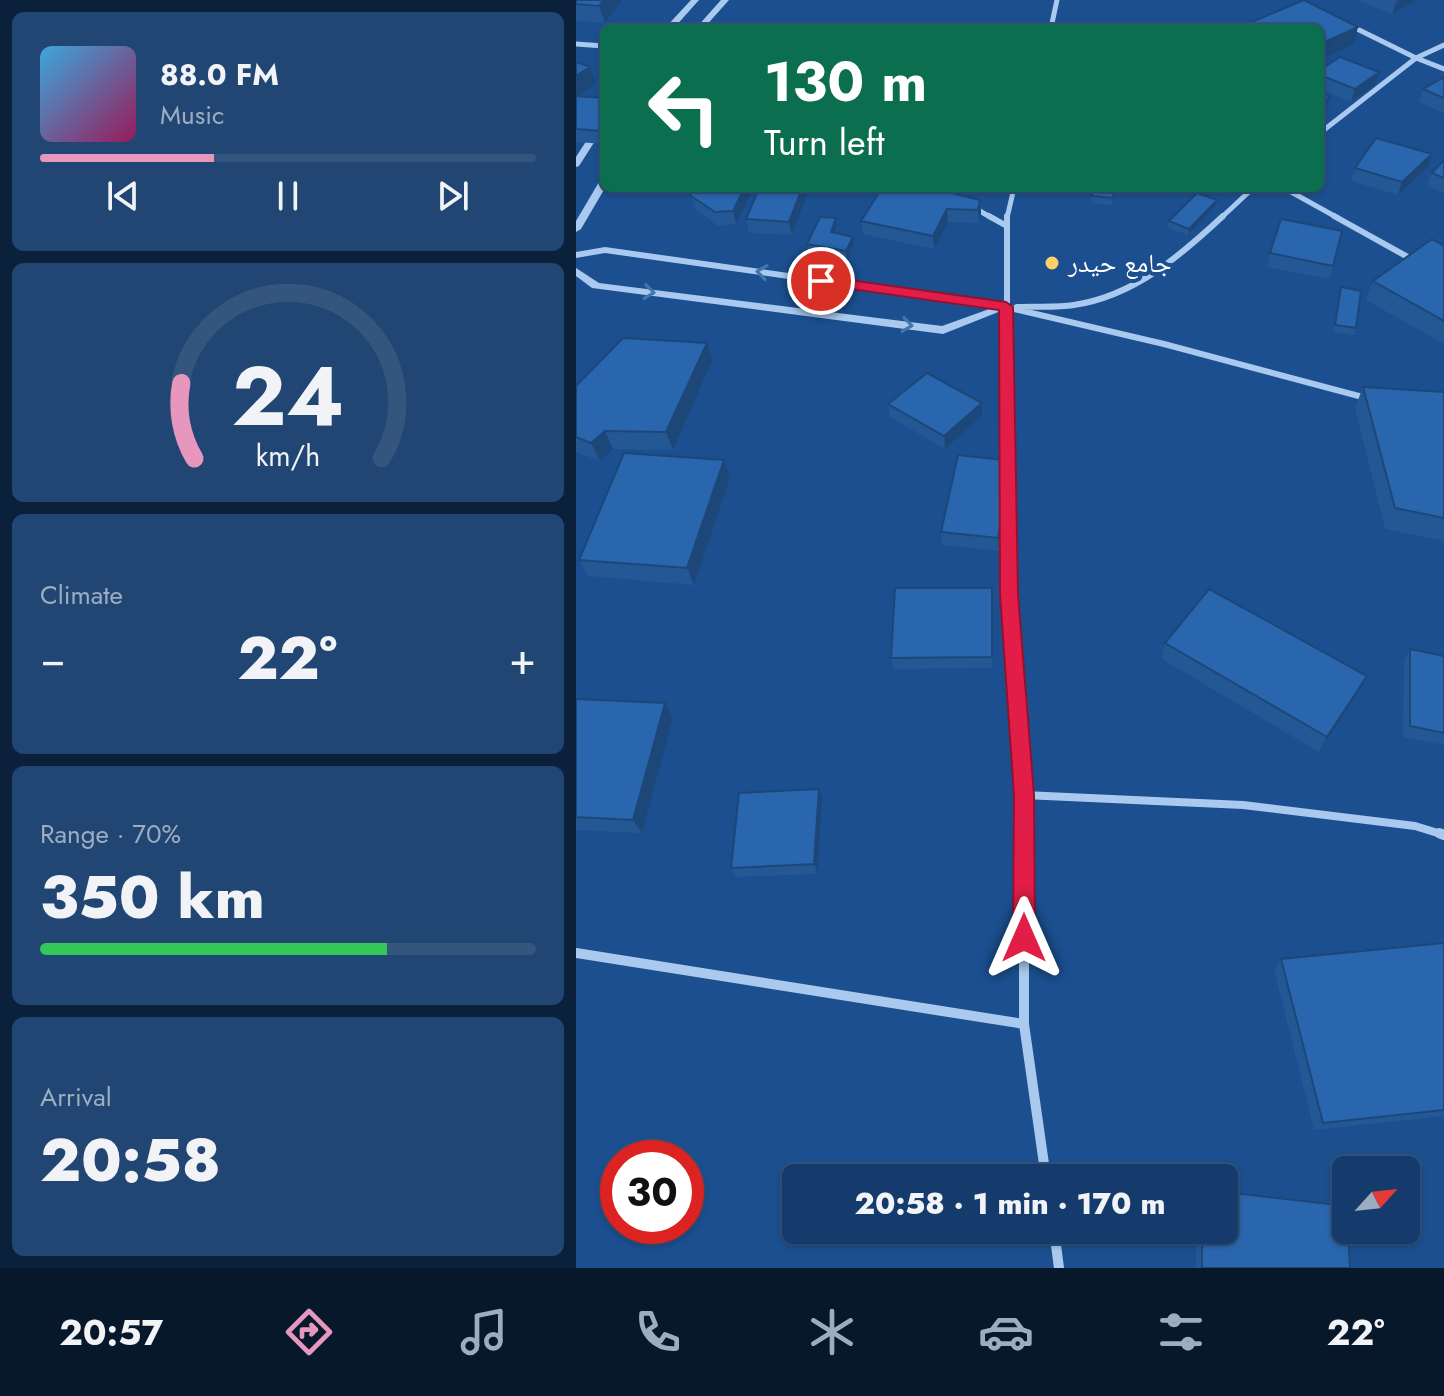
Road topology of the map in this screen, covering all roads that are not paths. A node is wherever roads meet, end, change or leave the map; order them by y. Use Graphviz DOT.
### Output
graph roads {
  1 [pos="695,0"];
  2 [pos="725,0"];
  3 [pos="1057,0"];
  4 [pos="1337,19"];
  5 [pos="673,24"];
  6 [pos="704,24"];
  7 [pos="1052,24"];
  8 [pos="576,44"];
  9 [pos="1444,45"];
  10 [pos="600,46"];
  11 [pos="1416,58"];
  12 [pos="1444,69"];
  13 [pos="600,126"];
  14 [pos="1324,130"];
  15 [pos="576,164"];
  16 [pos="600,189"];
  17 [pos="1013,192"];
  18 [pos="1249,192"];
  19 [pos="1291,192"];
  20 [pos="965,202"];
  21 [pos="1005,225"];
  22 [pos="576,229"];
  23 [pos="576,255"];
  24 [pos="1417,262"];
  25 [pos="576,271"];
  26 [pos="1006,307"];
  27 [pos="1385,403"];
  28 [pos="1024,795"];
  29 [pos="1444,835"];
  30 [pos="576,953"];
  31 [pos="1024,1024"];
  32 [pos="1044,1164"];
  33 [pos="1056,1244"];
  34 [pos="1059,1268"];
  1 -- 5 [label="street"];
  2 -- 6 [label="street"];
  3 -- 7 [label="street"];
  4 -- 11 [label="street"];
  8 -- 10 [label="street"];
  9 -- 11 [label="street"];
  11 -- 12 [label="street"];
  11 -- 14 [label="street"];
  13 -- 15 [label="street"];
  16 -- 22 [label="street"];
  17 -- 21 [label="street"];
  18 -- 26 [label="street"];
  19 -- 24 [label="street"];
  20 -- 21 [label="street"];
  21 -- 26 [label="street"];
  26 -- 23 [label="street, one-way"];
  25 -- 26 [label="street, one-way"];
  26 -- 27 [label="street"];
  26 -- 28 [label="street"];
  28 -- 29 [label="street"];
  28 -- 31 [label="street"];
  30 -- 31 [label="street"];
  31 -- 32 [label="street"];
  33 -- 34 [label="street"];
}
